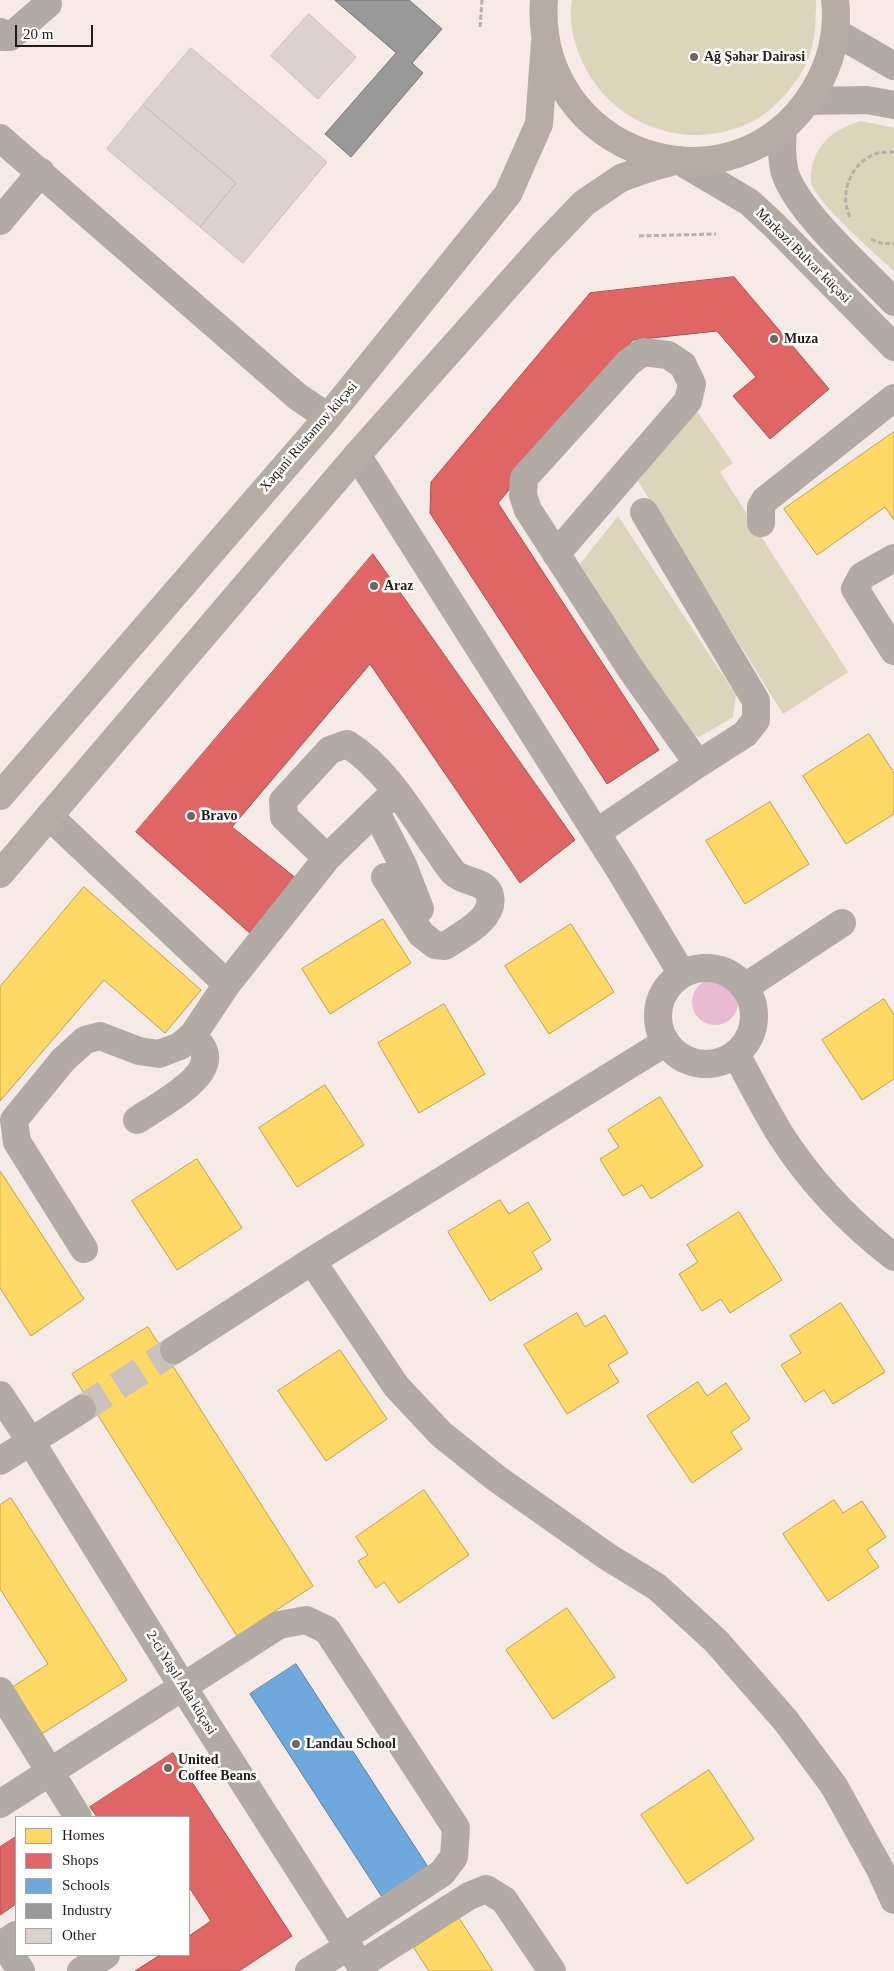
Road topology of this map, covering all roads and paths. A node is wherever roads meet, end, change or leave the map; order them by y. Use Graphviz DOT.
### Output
graph roads {
  1 [pos="482,0"];
  2 [pos="544,0"];
  3 [pos="835,0"];
  4 [pos="846,0"];
  5 [pos="48,1"];
  6 [pos="480,27"];
  7 [pos="0,32"];
  8 [pos="835,32"];
  9 [pos="545,42"];
  10 [pos="894,66"];
  11 [pos="808,101"];
  12 [pos="894,105"];
  13 [pos="783,128"];
  14 [pos="0,138"];
  15 [pos="894,152"];
  16 [pos="678,160"];
  17 [pos="41,172"];
  18 [pos="851,218"];
  19 [pos="0,221"];
  20 [pos="716,234"];
  21 [pos="639,236"];
  22 [pos="866,236"];
  23 [pos="894,244"];
  24 [pos="894,302"];
  25 [pos="894,347"];
  26 [pos="894,398"];
  27 [pos="328,417"];
  28 [pos="357,455"];
  29 [pos="644,512"];
  30 [pos="761,523"];
  31 [pos="556,554"];
  32 [pos="894,558"];
  33 [pos="894,651"];
  34 [pos="698,764"];
  35 [pos="396,792"];
  36 [pos="0,796"];
  37 [pos="376,812"];
  38 [pos="49,816"];
  39 [pos="596,833"];
  40 [pos="327,858"];
  41 [pos="0,874"];
  42 [pos="385,877"];
  43 [pos="472,916"];
  44 [pos="842,923"];
  45 [pos="682,974"];
  46 [pos="227,984"];
  47 [pos="745,987"];
  48 [pos="193,1035"];
  49 [pos="666,1042"];
  50 [pos="736,1054"];
  51 [pos="137,1120"];
  52 [pos="84,1249"];
  53 [pos="894,1257"];
  54 [pos="312,1261"];
  55 [pos="174,1350"];
  56 [pos="0,1395"];
  57 [pos="82,1409"];
  58 [pos="32,1442"];
  59 [pos="0,1461"];
  60 [pos="183,1687"];
  61 [pos="0,1690"];
  62 [pos="50,1773"];
  63 [pos="0,1804"];
  64 [pos="77,1816"];
  65 [pos="894,1900"];
  66 [pos="15,1936"];
  67 [pos="354,1955"];
  68 [pos="104,1956"];
  69 [pos="21,1971"];
  70 [pos="81,1971"];
  71 [pos="309,1971"];
  72 [pos="552,1971"];
  1 -- 6 [label="path"];
  2 -- 9 [label="main road"];
  3 -- 8 [label="main road"];
  4 -- 8 [label="main road"];
  5 -- 7 [label="street"];
  8 -- 10 [label="street"];
  8 -- 11 [label="main road"];
  9 -- 16 [label="main road"];
  9 -- 27 [label="main road, Xəqani Rüstəmov küçəsi"];
  11 -- 12 [label="street"];
  11 -- 13 [label="main road"];
  13 -- 16 [label="main road"];
  13 -- 24 [label="street"];
  14 -- 17 [label="street"];
  15 -- 18 [label="path"];
  16 -- 25 [label="street, Mərkəzi Bulvar küçəsi"];
  16 -- 28 [label="main road"];
  17 -- 19 [label="street"];
  17 -- 27 [label="street"];
  20 -- 21 [label="path"];
  22 -- 23 [label="path"];
  26 -- 30 [label="street"];
  27 -- 36 [label="main road, Xəqani Rüstəmov küçəsi"];
  28 -- 38 [label="main road"];
  28 -- 39 [label="street"];
  29 -- 34 [label="street"];
  31 -- 31 [label="street"];
  31 -- 34 [label="street"];
  32 -- 33 [label="street"];
  34 -- 39 [label="street"];
  35 -- 37 [label="street"];
  35 -- 40 [label="street"];
  35 -- 42 [label="street"];
  37 -- 40 [label="street"];
  37 -- 43 [label="street"];
  38 -- 41 [label="main road"];
  38 -- 46 [label="street"];
  39 -- 45 [label="street"];
  40 -- 46 [label="street"];
  44 -- 47 [label="street"];
  45 -- 47 [label="street"];
  45 -- 49 [label="street"];
  46 -- 48 [label="street"];
  47 -- 50 [label="street"];
  48 -- 51 [label="street"];
  48 -- 52 [label="street"];
  49 -- 50 [label="street"];
  49 -- 54 [label="street"];
  50 -- 53 [label="street"];
  54 -- 55 [label="street"];
  54 -- 65 [label="street"];
  56 -- 58 [label="street, 2-ci Yaşıl Ada küçəsi"];
  57 -- 58 [label="street"];
  58 -- 59 [label="street"];
  58 -- 60 [label="street, 2-ci Yaşıl Ada küçəsi"];
  60 -- 62 [label="street"];
  60 -- 67 [label="street, 2-ci Yaşıl Ada küçəsi"];
  60 -- 67 [label="street"];
  61 -- 62 [label="street"];
  62 -- 63 [label="street"];
  62 -- 64 [label="street"];
  66 -- 69 [label="street"];
  67 -- 71 [label="street"];
  67 -- 72 [label="street"];
  68 -- 70 [label="street"];
}
